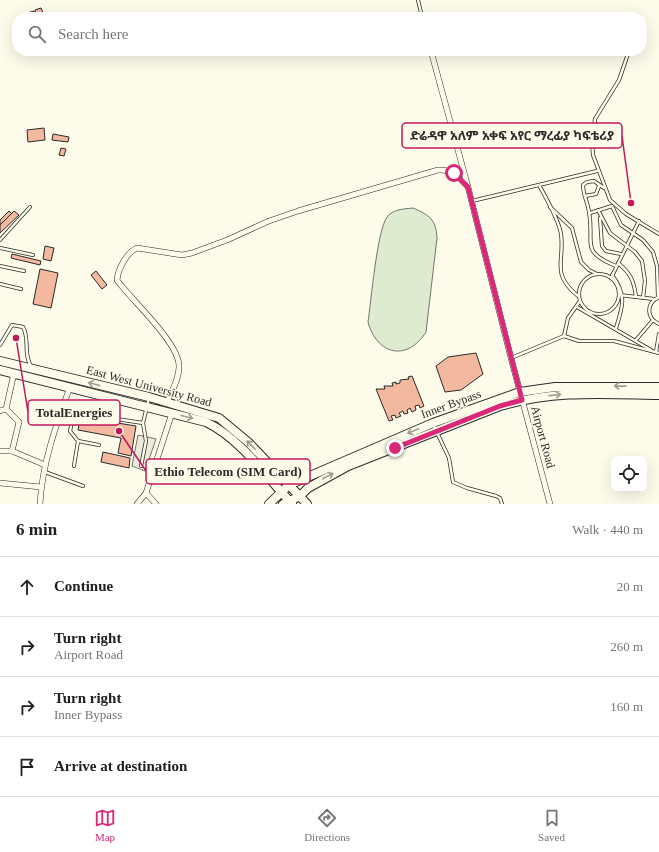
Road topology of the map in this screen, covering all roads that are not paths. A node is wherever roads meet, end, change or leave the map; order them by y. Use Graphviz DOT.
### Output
graph roads {
  1 [pos="418,0"];
  2 [pos="421,12"];
  3 [pos="432,56"];
  4 [pos="627,56"];
  5 [pos="598,171"];
  6 [pos="539,185"];
  7 [pos="599,186"];
  8 [pos="468,187"];
  9 [pos="604,188"];
  10 [pos="584,196"];
  11 [pos="472,201"];
  12 [pos="613,205"];
  13 [pos="30,207"];
  14 [pos="549,207"];
  15 [pos="598,210"];
  16 [pos="590,213"];
  17 [pos="600,215"];
  18 [pos="639,221"];
  19 [pos="632,232"];
  20 [pos="659,234"];
  21 [pos="0,240"];
  22 [pos="626,245"];
  23 [pos="0,248"];
  24 [pos="33,254"];
  25 [pos="622,254"];
  26 [pos="618,263"];
  27 [pos="0,266"];
  28 [pos="616,266"];
  29 [pos="24,271"];
  30 [pos="597,274"];
  31 [pos="611,276"];
  32 [pos="0,284"];
  33 [pos="658,286"];
  34 [pos="21,289"];
  35 [pos="578,296"];
  36 [pos="619,296"];
  37 [pos="623,296"];
  38 [pos="636,297"];
  39 [pos="658,297"];
  40 [pos="643,298"];
  41 [pos="654,299"];
  42 [pos="580,301"];
  43 [pos="576,307"];
  44 [pos="653,320"];
  45 [pos="659,324"];
  46 [pos="616,328"];
  47 [pos="659,335"];
  48 [pos="564,336"];
  49 [pos="636,340"];
  50 [pos="0,345"];
  51 [pos="656,352"];
  52 [pos="511,358"];
  53 [pos="0,361"];
  54 [pos="33,369"];
  55 [pos="0,370"];
  56 [pos="14,373"];
  57 [pos="32,377"];
  58 [pos="70,387"];
  59 [pos="659,387"];
  60 [pos="659,395"];
  61 [pos="521,396"];
  62 [pos="149,397"];
  63 [pos="167,402"];
  64 [pos="147,407"];
  65 [pos="6,409"];
  66 [pos="0,411"];
  67 [pos="172,413"];
  68 [pos="143,423"];
  69 [pos="435,427"];
  70 [pos="78,441"];
  71 [pos="99,445"];
  72 [pos="0,451"];
  73 [pos="12,451"];
  74 [pos="46,465"];
  75 [pos="74,466"];
  76 [pos="141,466"];
  77 [pos="44,472"];
  78 [pos="0,483"];
  79 [pos="289,485"];
  80 [pos="83,486"];
  81 [pos="41,487"];
  82 [pos="281,492"];
  83 [pos="146,493"];
  84 [pos="300,496"];
  85 [pos="288,503"];
  86 [pos="40,504"];
  87 [pos="137,504"];
  88 [pos="156,504"];
  89 [pos="269,504"];
  90 [pos="307,504"];
  91 [pos="502,504"];
  92 [pos="550,504"];
  1 -- 2 [label="lane"];
  3 -- 8 [label="street, Airport Road"];
  4 -- 5 [label="lane"];
  5 -- 6 [label="lane"];
  5 -- 9 [label="lane"];
  6 -- 11 [label="lane"];
  6 -- 14 [label="lane"];
  7 -- 9 [label="lane"];
  7 -- 10 [label="lane"];
  7 -- 10 [label="lane"];
  8 -- 11 [label="street, Airport Road"];
  8 -- 63 [label="street"];
  9 -- 12 [label="lane"];
  10 -- 16 [label="lane"];
  11 -- 52 [label="street, Airport Road"];
  12 -- 15 [label="lane"];
  12 -- 18 [label="lane"];
  12 -- 19 [label="lane"];
  13 -- 21 [label="lane"];
  14 -- 30 [label="lane"];
  14 -- 35 [label="lane"];
  15 -- 16 [label="lane"];
  15 -- 17 [label="lane"];
  16 -- 28 [label="lane"];
  17 -- 22 [label="lane"];
  17 -- 25 [label="lane"];
  18 -- 19 [label="lane"];
  18 -- 20 [label="lane"];
  19 -- 22 [label="lane"];
  19 -- 33 [label="lane"];
  22 -- 25 [label="lane"];
  22 -- 40 [label="lane"];
  23 -- 24 [label="lane"];
  25 -- 26 [label="lane"];
  26 -- 28 [label="lane"];
  26 -- 38 [label="lane"];
  27 -- 29 [label="lane"];
  28 -- 31 [label="lane"];
  30 -- 31 [label="lane"];
  30 -- 35 [label="lane"];
  31 -- 36 [label="lane"];
  31 -- 37 [label="lane"];
  32 -- 34 [label="lane"];
  33 -- 39 [label="lane"];
  35 -- 42 [label="lane"];
  36 -- 37 [label="lane"];
  36 -- 42 [label="lane"];
  37 -- 38 [label="lane"];
  37 -- 46 [label="lane"];
  38 -- 40 [label="lane"];
  39 -- 41 [label="lane"];
  40 -- 41 [label="lane"];
  41 -- 44 [label="lane"];
  42 -- 43 [label="lane"];
  43 -- 46 [label="lane"];
  43 -- 48 [label="lane"];
  44 -- 45 [label="lane"];
  44 -- 49 [label="lane"];
  46 -- 49 [label="lane"];
  47 -- 51 [label="lane"];
  48 -- 51 [label="lane"];
  48 -- 52 [label="lane"];
  49 -- 51 [label="lane"];
  50 -- 54 [label="lane"];
  52 -- 61 [label="street, Airport Road"];
  53 -- 54 [label="main road, East West University Road"];
  54 -- 57 [label="lane"];
  62 -- 54 [label="main road, East West University Road, one-way"];
  55 -- 56 [label="main road, East West University Road"];
  56 -- 57 [label="main road, East West University Road"];
  56 -- 65 [label="street"];
  57 -- 58 [label="main road, East West University Road"];
  58 -- 64 [label="main road, East West University Road"];
  58 -- 74 [label="street"];
  59 -- 61 [label="main road, Inner Bypass, one-way"];
  61 -- 60 [label="main road, Inner Bypass, one-way"];
  61 -- 69 [label="main road, Inner Bypass"];
  61 -- 92 [label="street, Airport Road"];
  62 -- 63 [label="main road, East West University Road"];
  62 -- 64 [label="lane"];
  79 -- 63 [label="main road, East West University Road, one-way"];
  64 -- 67 [label="main road, East West University Road"];
  64 -- 68 [label="lane"];
  65 -- 66 [label="street"];
  65 -- 73 [label="street"];
  67 -- 82 [label="main road, East West University Road, one-way"];
  67 -- 83 [label="street"];
  68 -- 70 [label="lane"];
  68 -- 76 [label="lane"];
  69 -- 79 [label="main road, Inner Bypass, one-way"];
  84 -- 69 [label="main road, Inner Bypass, one-way"];
  69 -- 91 [label="lane"];
  70 -- 71 [label="lane"];
  70 -- 75 [label="lane"];
  72 -- 73 [label="street"];
  73 -- 74 [label="street"];
  74 -- 77 [label="street"];
  77 -- 80 [label="lane"];
  77 -- 81 [label="street"];
  78 -- 81 [label="street"];
  79 -- 82 [label="main road, Inner Bypass"];
  79 -- 84 [label="main road, East West University Road"];
  81 -- 86 [label="street"];
  82 -- 85 [label="main road, East West University Road"];
  82 -- 89 [label="main road, Inner Bypass"];
  83 -- 87 [label="street"];
  83 -- 88 [label="street"];
  84 -- 85 [label="main road, Inner Bypass"];
  84 -- 90 [label="main road, East West University Road"];
}
